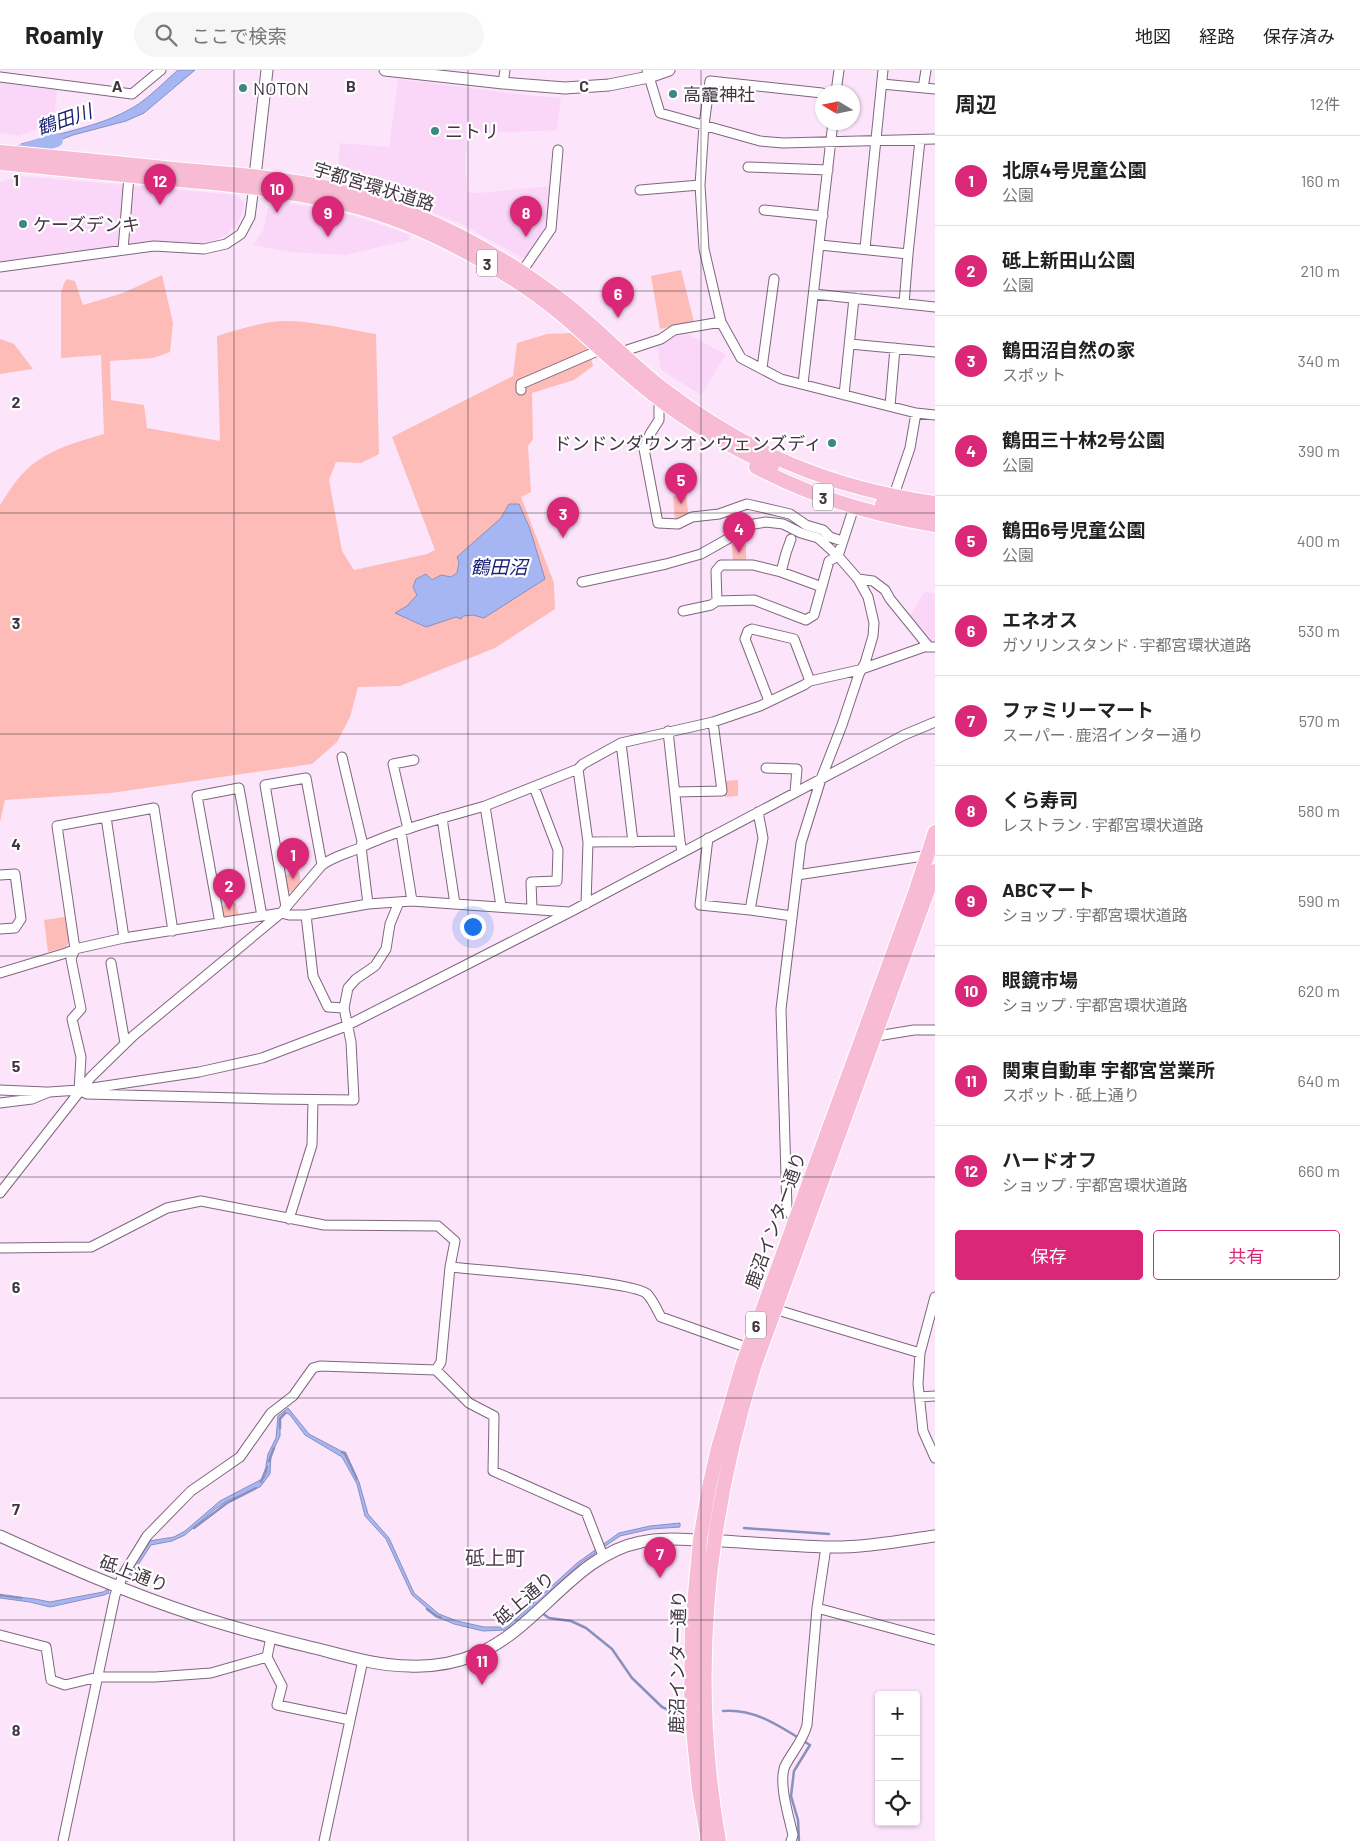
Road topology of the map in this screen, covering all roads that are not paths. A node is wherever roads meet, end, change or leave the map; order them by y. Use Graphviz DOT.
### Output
graph roads {
  1 [pos="161,70"];
  2 [pos="267,70"];
  3 [pos="385,70"];
  4 [pos="505,70"];
  5 [pos="669,70"];
  6 [pos="838,70"];
  7 [pos="883,70"];
  8 [pos="926,70"];
  9 [pos="648,73"];
  10 [pos="0,77"];
  11 [pos="503,83"];
  12 [pos="882,84"];
  13 [pos="837,85"];
  14 [pos="923,88"];
  15 [pos="935,89"];
  16 [pos="815,92"];
  17 [pos="704,125"];
  18 [pos="832,130"];
  19 [pos="935,139"];
  20 [pos="920,140"];
  21 [pos="876,141"];
  22 [pos="831,143"];
  23 [pos="558,150"];
  24 [pos="0,152"];
  25 [pos="0,163"];
  26 [pos="748,167"];
  27 [pos="828,170"];
  28 [pos="130,176"];
  29 [pos="255,182"];
  30 [pos="700,185"];
  31 [pos="640,190"];
  32 [pos="764,210"];
  33 [pos="823,216"];
  34 [pos="820,244"];
  35 [pos="865,248"];
  36 [pos="123,250"];
  37 [pos="908,254"];
  38 [pos="0,267"];
  39 [pos="521,273"];
  40 [pos="774,279"];
  41 [pos="814,294"];
  42 [pos="854,298"];
  43 [pos="904,304"];
  44 [pos="935,307"];
  45 [pos="721,322"];
  46 [pos="850,344"];
  47 [pos="895,348"];
  48 [pos="602,350"];
  49 [pos="621,352"];
  50 [pos="935,352"];
  51 [pos="762,368"];
  52 [pos="802,384"];
  53 [pos="521,390"];
  54 [pos="844,395"];
  55 [pos="659,399"];
  56 [pos="890,406"];
  57 [pos="916,413"];
  58 [pos="935,415"];
  59 [pos="723,435"];
  60 [pos="935,495"];
  61 [pos="896,498"];
  62 [pos="935,503"];
  63 [pos="854,507"];
  64 [pos="935,514"];
  65 [pos="935,525"];
  66 [pos="791,539"];
  67 [pos="842,541"];
  68 [pos="838,556"];
  69 [pos="781,572"];
  70 [pos="858,579"];
  71 [pos="582,582"];
  72 [pos="822,587"];
  73 [pos="717,601"];
  74 [pos="683,610"];
  75 [pos="932,647"];
  76 [pos="862,668"];
  77 [pos="810,680"];
  78 [pos="769,701"];
  79 [pos="713,722"];
  80 [pos="935,722"];
  81 [pos="668,731"];
  82 [pos="621,743"];
  83 [pos="342,756"];
  84 [pos="414,760"];
  85 [pos="766,768"];
  86 [pos="578,770"];
  87 [pos="821,779"];
  88 [pos="534,787"];
  89 [pos="675,792"];
  90 [pos="796,792"];
  91 [pos="485,806"];
  92 [pos="758,812"];
  93 [pos="106,817"];
  94 [pos="442,818"];
  95 [pos="404,830"];
  96 [pos="935,832"];
  97 [pos="708,838"];
  98 [pos="680,840"];
  99 [pos="588,842"];
  100 [pos="633,842"];
  101 [pos="361,847"];
  102 [pos="682,852"];
  103 [pos="931,854"];
  104 [pos="322,865"];
  105 [pos="935,871"];
  106 [pos="0,875"];
  107 [pos="797,875"];
  108 [pos="412,901"];
  109 [pos="399,902"];
  110 [pos="368,904"];
  111 [pos="455,904"];
  112 [pos="586,904"];
  113 [pos="501,906"];
  114 [pos="532,909"];
  115 [pos="284,910"];
  116 [pos="750,910"];
  117 [pos="570,912"];
  118 [pos="306,915"];
  119 [pos="262,916"];
  120 [pos="792,916"];
  121 [pos="220,924"];
  122 [pos="0,929"];
  123 [pos="173,931"];
  124 [pos="124,938"];
  125 [pos="75,949"];
  126 [pos="111,963"];
  127 [pos="0,973"];
  128 [pos="344,1008"];
  129 [pos="346,1026"];
  130 [pos="935,1030"];
  131 [pos="868,1037"];
  132 [pos="125,1044"];
  133 [pos="0,1090"];
  134 [pos="79,1090"];
  135 [pos="49,1092"];
  136 [pos="313,1100"];
  137 [pos="0,1103"];
  138 [pos="0,1193"];
  139 [pos="289,1219"];
  140 [pos="800,1224"];
  141 [pos="0,1248"];
  142 [pos="450,1267"];
  143 [pos="935,1297"];
  144 [pos="774,1309"];
  145 [pos="754,1350"];
  146 [pos="920,1353"];
  147 [pos="436,1370"];
  148 [pos="935,1396"];
  149 [pos="919,1397"];
  150 [pos="935,1458"];
  151 [pos="0,1536"];
  152 [pos="935,1536"];
  153 [pos="707,1540"];
  154 [pos="826,1547"];
  155 [pos="603,1556"];
  156 [pos="117,1586"];
  157 [pos="818,1608"];
  158 [pos="0,1635"];
  159 [pos="271,1637"];
  160 [pos="935,1640"];
  161 [pos="267,1657"];
  162 [pos="363,1660"];
  163 [pos="98,1677"];
  164 [pos="350,1720"];
  165 [pos="63,1841"];
  166 [pos="324,1841"];
  167 [pos="708,1841"];
  168 [pos="719,1841"];
  169 [pos="791,1841"];
  1 -- 10 [label="street"];
  2 -- 29 [label="street"];
  3 -- 11 [label="street"];
  4 -- 11 [label="street"];
  5 -- 9 [label="street"];
  6 -- 13 [label="street"];
  7 -- 12 [label="street"];
  8 -- 14 [label="street"];
  9 -- 11 [label="street"];
  9 -- 17 [label="street"];
  12 -- 14 [label="street"];
  12 -- 21 [label="street"];
  14 -- 15 [label="street"];
  16 -- 17 [label="street"];
  17 -- 22 [label="street"];
  17 -- 30 [label="street"];
  18 -- 22 [label="street"];
  19 -- 20 [label="street"];
  20 -- 21 [label="street"];
  20 -- 37 [label="street"];
  21 -- 22 [label="street"];
  21 -- 35 [label="street"];
  22 -- 27 [label="street"];
  23 -- 39 [label="street"];
  24 -- 29 [label="main road, 宇都宮環状道路 / 3"];
  25 -- 28 [label="main road, 宇都宮環状道路 / 3"];
  26 -- 27 [label="street"];
  27 -- 33 [label="street"];
  28 -- 29 [label="main road, 宇都宮環状道路 / 3"];
  28 -- 36 [label="street"];
  29 -- 36 [label="street"];
  29 -- 39 [label="main road, 宇都宮環状道路 / 3"];
  29 -- 48 [label="main road, 宇都宮環状道路 / 3"];
  30 -- 31 [label="street"];
  30 -- 45 [label="street"];
  32 -- 33 [label="street"];
  33 -- 34 [label="street"];
  34 -- 35 [label="street"];
  34 -- 41 [label="street"];
  35 -- 37 [label="street"];
  36 -- 38 [label="street"];
  37 -- 43 [label="street"];
  39 -- 49 [label="main road, 宇都宮環状道路 / 3"];
  40 -- 51 [label="street"];
  41 -- 42 [label="street"];
  41 -- 52 [label="street"];
  42 -- 43 [label="street"];
  42 -- 46 [label="street"];
  43 -- 44 [label="street"];
  45 -- 49 [label="street"];
  45 -- 51 [label="street"];
  46 -- 47 [label="street"];
  46 -- 54 [label="street"];
  47 -- 50 [label="street"];
  47 -- 56 [label="street"];
  48 -- 53 [label="street"];
  48 -- 55 [label="main road, 宇都宮環状道路 / 3"];
  49 -- 59 [label="main road, 宇都宮環状道路 / 3"];
  51 -- 52 [label="street"];
  52 -- 54 [label="street"];
  54 -- 56 [label="street"];
  55 -- 59 [label="main road, 宇都宮環状道路 / 3"];
  55 -- 67 [label="street"];
  56 -- 57 [label="street"];
  57 -- 58 [label="street"];
  57 -- 61 [label="street"];
  59 -- 61 [label="main road, 宇都宮環状道路 / 3"];
  59 -- 63 [label="main road, 3"];
  60 -- 61 [label="main road, 3"];
  61 -- 62 [label="main road, 3"];
  61 -- 64 [label="main road, 3"];
  63 -- 65 [label="main road, 3"];
  63 -- 67 [label="street"];
  66 -- 69 [label="street"];
  67 -- 68 [label="street"];
  68 -- 70 [label="street"];
  68 -- 71 [label="street"];
  68 -- 72 [label="street"];
  69 -- 72 [label="street"];
  69 -- 73 [label="street"];
  70 -- 75 [label="street"];
  70 -- 76 [label="street"];
  72 -- 73 [label="street"];
  73 -- 74 [label="street"];
  75 -- 76 [label="street"];
  76 -- 77 [label="street"];
  76 -- 87 [label="street"];
  77 -- 78 [label="street"];
  77 -- 78 [label="street"];
  78 -- 79 [label="street"];
  79 -- 81 [label="street"];
  79 -- 89 [label="street"];
  80 -- 87 [label="street"];
  81 -- 82 [label="street"];
  81 -- 89 [label="street"];
  82 -- 86 [label="street"];
  82 -- 100 [label="street"];
  83 -- 101 [label="street"];
  84 -- 95 [label="street"];
  85 -- 90 [label="street"];
  86 -- 88 [label="street"];
  86 -- 99 [label="street"];
  87 -- 90 [label="street"];
  87 -- 107 [label="street"];
  88 -- 91 [label="street"];
  88 -- 114 [label="street"];
  89 -- 98 [label="street"];
  90 -- 92 [label="street"];
  91 -- 94 [label="street"];
  91 -- 113 [label="street"];
  92 -- 97 [label="street"];
  92 -- 116 [label="street"];
  93 -- 123 [label="street"];
  93 -- 124 [label="street"];
  93 -- 125 [label="street"];
  94 -- 95 [label="street"];
  94 -- 111 [label="street"];
  95 -- 101 [label="street"];
  95 -- 108 [label="street"];
  96 -- 103 [label="main road, 鹿沼インター通り / 6"];
  97 -- 102 [label="street"];
  97 -- 116 [label="street"];
  98 -- 100 [label="street"];
  98 -- 102 [label="street"];
  99 -- 100 [label="street"];
  99 -- 112 [label="street"];
  101 -- 104 [label="street"];
  101 -- 110 [label="street"];
  102 -- 112 [label="street"];
  103 -- 107 [label="street"];
  103 -- 131 [label="main road, 鹿沼インター通り / 6"];
  104 -- 115 [label="street"];
  104 -- 115 [label="street"];
  105 -- 131 [label="main road, 鹿沼インター通り / 6"];
  106 -- 122 [label="street"];
  107 -- 120 [label="street"];
  108 -- 109 [label="street"];
  108 -- 111 [label="street"];
  109 -- 110 [label="street"];
  109 -- 128 [label="street"];
  110 -- 118 [label="street"];
  111 -- 113 [label="street"];
  112 -- 117 [label="street"];
  113 -- 114 [label="street"];
  114 -- 117 [label="street"];
  115 -- 118 [label="street"];
  115 -- 119 [label="street"];
  115 -- 132 [label="street"];
  116 -- 120 [label="street"];
  117 -- 129 [label="street"];
  118 -- 128 [label="street"];
  119 -- 121 [label="street"];
  119 -- 121 [label="street"];
  120 -- 140 [label="street"];
  121 -- 123 [label="street"];
  123 -- 124 [label="street"];
  124 -- 125 [label="street"];
  125 -- 127 [label="street"];
  125 -- 134 [label="street"];
  126 -- 132 [label="street"];
  128 -- 129 [label="street"];
  129 -- 134 [label="street"];
  129 -- 136 [label="street"];
  130 -- 131 [label="street"];
  131 -- 140 [label="main road, 鹿沼インター通り / 6"];
  132 -- 134 [label="street"];
  133 -- 135 [label="street"];
  134 -- 135 [label="street"];
  134 -- 136 [label="street"];
  134 -- 138 [label="street"];
  135 -- 137 [label="street"];
  136 -- 139 [label="street"];
  139 -- 141 [label="street"];
  139 -- 142 [label="street"];
  140 -- 144 [label="main road, 鹿沼インター通り / 6"];
  140 -- 145 [label="main road, 鹿沼インター通り / 6"];
  142 -- 145 [label="street"];
  142 -- 147 [label="street"];
  143 -- 146 [label="street"];
  144 -- 145 [label="main road, 鹿沼インター通り / 6"];
  144 -- 146 [label="street"];
  145 -- 153 [label="main road, 鹿沼インター通り / 6"];
  146 -- 149 [label="street"];
  147 -- 155 [label="street"];
  147 -- 156 [label="street"];
  148 -- 149 [label="street"];
  149 -- 150 [label="street"];
  151 -- 156 [label="street, 砥上通り"];
  152 -- 154 [label="street, 砥上通り"];
  153 -- 154 [label="street, 砥上通り"];
  153 -- 155 [label="street, 砥上通り"];
  153 -- 167 [label="main road, 鹿沼インター通り / 6"];
  153 -- 168 [label="main road, 鹿沼インター通り / 6"];
  154 -- 157 [label="street"];
  155 -- 162 [label="street, 砥上通り"];
  156 -- 159 [label="street, 砥上通り"];
  156 -- 163 [label="street"];
  157 -- 160 [label="street"];
  157 -- 169 [label="street"];
  158 -- 163 [label="street"];
  159 -- 161 [label="street"];
  159 -- 162 [label="street, 砥上通り"];
  161 -- 163 [label="street"];
  161 -- 164 [label="street"];
  162 -- 164 [label="street"];
  163 -- 165 [label="street"];
  164 -- 166 [label="street"];
}
